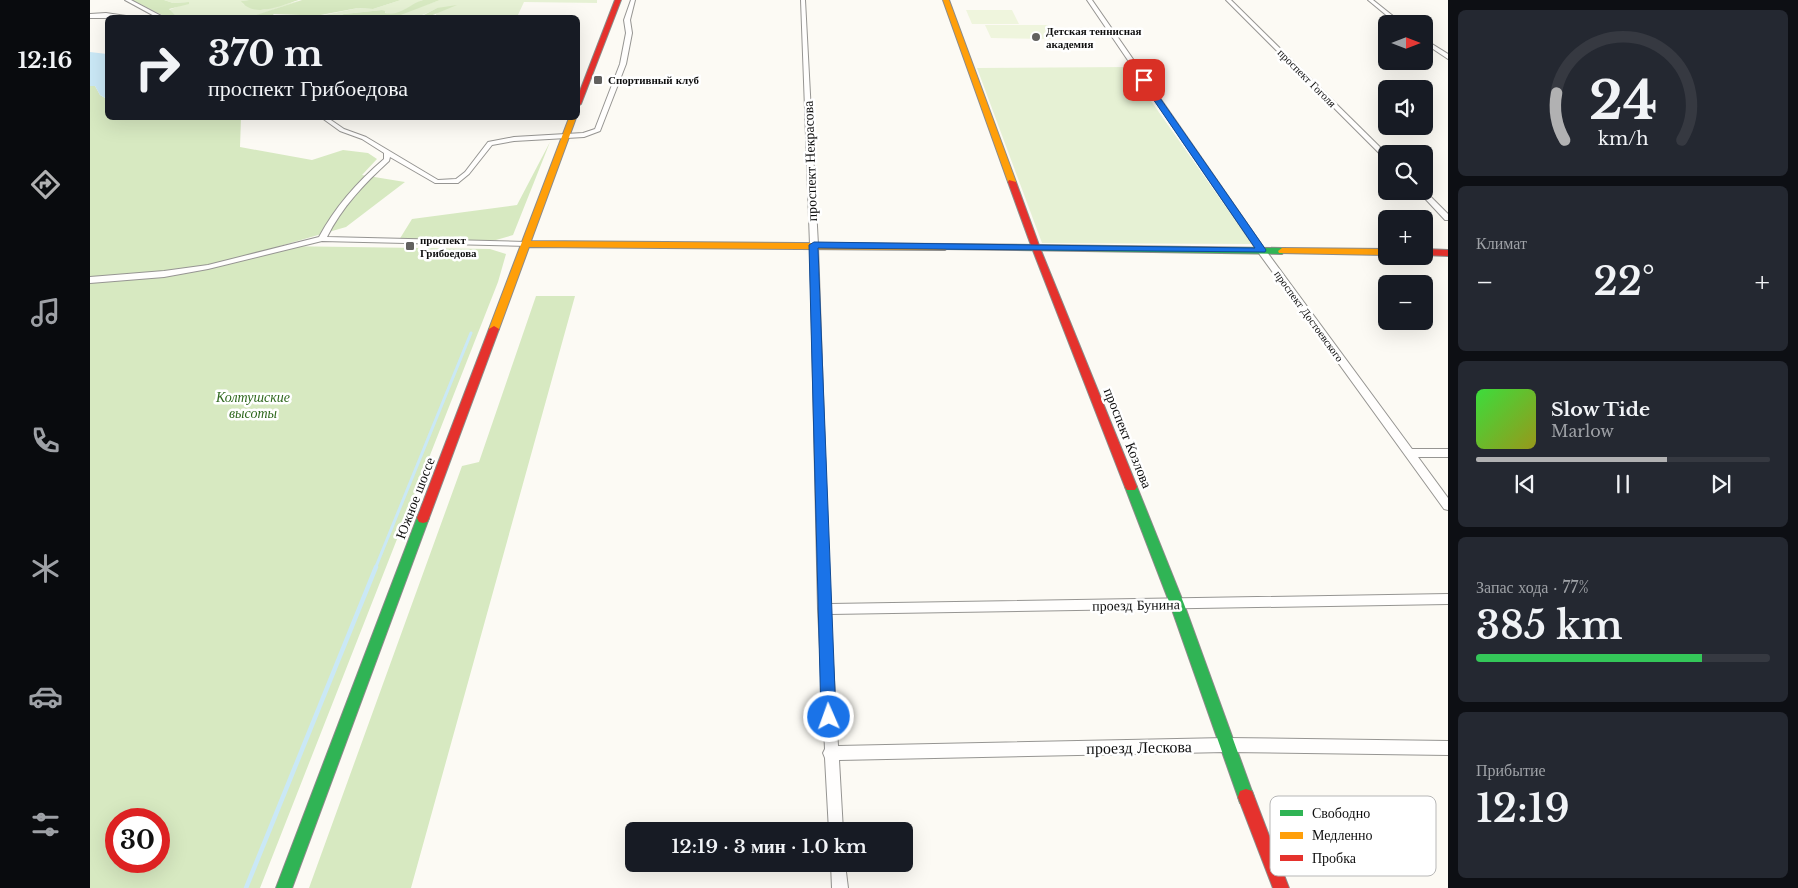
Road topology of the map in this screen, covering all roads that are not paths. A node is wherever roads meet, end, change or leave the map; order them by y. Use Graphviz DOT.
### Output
graph roads {
  1 [pos="128,0"];
  2 [pos="618,0"];
  3 [pos="633,0"];
  4 [pos="803,0"];
  5 [pos="946,0"];
  6 [pos="1089,0"];
  7 [pos="1228,0"];
  8 [pos="1370,0"];
  9 [pos="105,15"];
  10 [pos="157,15"];
  11 [pos="1389,15"];
  12 [pos="90,16"];
  13 [pos="1433,47"];
  14 [pos="1448,57"];
  15 [pos="580,99"];
  16 [pos="328,120"];
  17 [pos="571,120"];
  18 [pos="565,136"];
  19 [pos="1378,149"];
  20 [pos="387,152"];
  21 [pos="1430,200"];
  22 [pos="1448,218"];
  23 [pos="322,239"];
  24 [pos="526,244"];
  25 [pos="814,245"];
  26 [pos="1036,248"];
  27 [pos="1261,250"];
  28 [pos="1378,252"];
  29 [pos="1433,252"];
  30 [pos="1448,253"];
  31 [pos="90,280"];
  32 [pos="1408,453"];
  33 [pos="1448,453"];
  34 [pos="1448,506"];
  35 [pos="1448,598"];
  36 [pos="1177,604"];
  37 [pos="824,609"];
  38 [pos="1226,745"];
  39 [pos="1448,748"];
  40 [pos="830,753"];
  41 [pos="835,822"];
  42 [pos="1270,859"];
  43 [pos="839,872"];
  44 [pos="1276,876"];
  45 [pos="284,888"];
  46 [pos="840,888"];
  47 [pos="1281,888"];
  1 -- 10 [label="street"];
  2 -- 15 [label="street"];
  3 -- 18 [label="street"];
  4 -- 25 [label="street, проспект Некрасова"];
  5 -- 26 [label="street, проспект Козлова"];
  6 -- 27 [label="street, проспект Достоевского"];
  7 -- 19 [label="street, проспект Гоголя"];
  8 -- 11 [label="street"];
  9 -- 12 [label="street"];
  13 -- 14 [label="street"];
  16 -- 20 [label="street"];
  17 -- 18 [label="street, Южное шоссе"];
  18 -- 20 [label="street"];
  18 -- 24 [label="street, Южное шоссе"];
  20 -- 23 [label="street"];
  21 -- 22 [label="street"];
  23 -- 24 [label="street"];
  23 -- 31 [label="street"];
  24 -- 25 [label="street"];
  24 -- 45 [label="street, Южное шоссе"];
  25 -- 26 [label="street"];
  25 -- 37 [label="street, проспект Некрасова"];
  26 -- 27 [label="street"];
  26 -- 36 [label="street, проспект Козлова"];
  27 -- 28 [label="street"];
  27 -- 32 [label="street, проспект Достоевского"];
  29 -- 30 [label="street"];
  32 -- 33 [label="street"];
  32 -- 34 [label="street, проспект Достоевского"];
  35 -- 36 [label="street, проезд Бунина"];
  36 -- 37 [label="street, проезд Бунина"];
  36 -- 38 [label="street, проспект Козлова"];
  37 -- 40 [label="street, проспект Некрасова"];
  38 -- 39 [label="street, проезд Лескова"];
  38 -- 40 [label="street, проезд Лескова"];
  38 -- 42 [label="street, проспект Козлова"];
  40 -- 41 [label="street, проспект Некрасова"];
  43 -- 46 [label="street"];
  44 -- 47 [label="street, проспект Козлова"];
}
